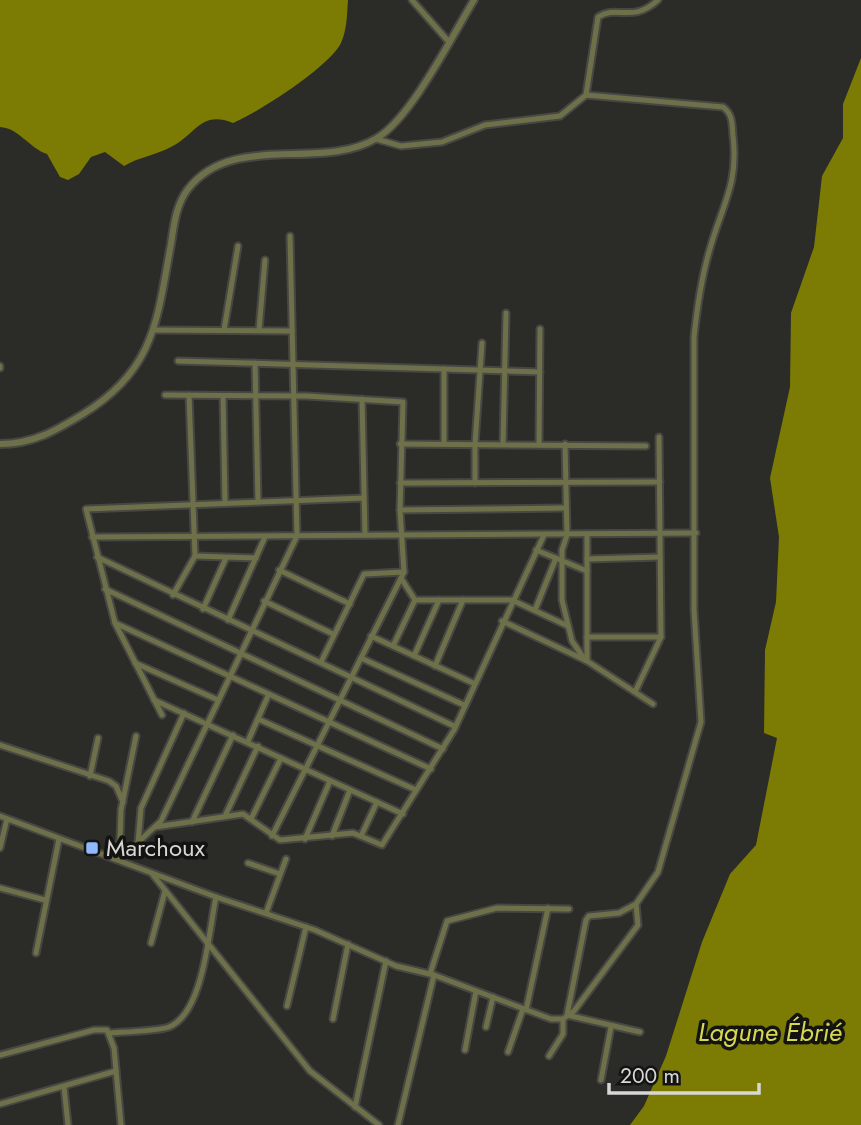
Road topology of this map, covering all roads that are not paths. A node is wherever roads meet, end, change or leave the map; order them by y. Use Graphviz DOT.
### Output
graph roads {
  1 [pos="412,0"];
  2 [pos="474,0"];
  3 [pos="658,0"];
  4 [pos="449,42"];
  5 [pos="586,95"];
  6 [pos="376,139"];
  7 [pos="290,236"];
  8 [pos="237,246"];
  9 [pos="265,260"];
  10 [pos="506,313"];
  11 [pos="540,329"];
  12 [pos="154,330"];
  13 [pos="224,330"];
  14 [pos="259,330"];
  15 [pos="292,331"];
  16 [pos="482,343"];
  17 [pos="178,361"];
  18 [pos="256,363"];
  19 [pos="291,364"];
  20 [pos="444,369"];
  21 [pos="480,370"];
  22 [pos="505,371"];
  23 [pos="540,372"];
  24 [pos="165,395"];
  25 [pos="189,395"];
  26 [pos="223,396"];
  27 [pos="256,396"];
  28 [pos="294,396"];
  29 [pos="362,399"];
  30 [pos="659,438"];
  31 [pos="0,444"];
  32 [pos="400,444"];
  33 [pos="444,444"];
  34 [pos="475,444"];
  35 [pos="503,444"];
  36 [pos="539,444"];
  37 [pos="565,444"];
  38 [pos="646,446"];
  39 [pos="400,482"];
  40 [pos="660,482"];
  41 [pos="475,483"];
  42 [pos="566,483"];
  43 [pos="364,498"];
  44 [pos="296,500"];
  45 [pos="258,502"];
  46 [pos="225,503"];
  47 [pos="192,505"];
  48 [pos="566,508"];
  49 [pos="400,510"];
  50 [pos="660,533"];
  51 [pos="696,533"];
  52 [pos="587,534"];
  53 [pos="365,535"];
  54 [pos="544,535"];
  55 [pos="567,535"];
  56 [pos="195,536"];
  57 [pos="297,536"];
  58 [pos="401,536"];
  59 [pos="92,537"];
  60 [pos="265,537"];
  61 [pos="536,550"];
  62 [pos="195,556"];
  63 [pos="96,557"];
  64 [pos="660,557"];
  65 [pos="226,558"];
  66 [pos="256,558"];
  67 [pos="559,559"];
  68 [pos="587,559"];
  69 [pos="279,570"];
  70 [pos="587,572"];
  71 [pos="403,575"];
  72 [pos="105,589"];
  73 [pos="173,595"];
  74 [pos="415,600"];
  75 [pos="439,600"];
  76 [pos="463,600"];
  77 [pos="512,600"];
  78 [pos="264,601"];
  79 [pos="350,604"];
  80 [pos="203,608"];
  81 [pos="535,610"];
  82 [pos="228,620"];
  83 [pos="502,621"];
  84 [pos="115,623"];
  85 [pos="568,626"];
  86 [pos="250,630"];
  87 [pos="333,634"];
  88 [pos="371,636"];
  89 [pos="587,637"];
  90 [pos="661,637"];
  91 [pos="393,646"];
  92 [pos="240,653"];
  93 [pos="414,656"];
  94 [pos="361,658"];
  95 [pos="586,661"];
  96 [pos="321,662"];
  97 [pos="135,663"];
  98 [pos="435,666"];
  99 [pos="229,677"];
  100 [pos="353,677"];
  101 [pos="473,683"];
  102 [pos="635,692"];
  103 [pos="268,696"];
  104 [pos="154,700"];
  105 [pos="218,700"];
  106 [pos="340,700"];
  107 [pos="653,704"];
  108 [pos="464,705"];
  109 [pos="184,713"];
  110 [pos="162,715"];
  111 [pos="258,719"];
  112 [pos="207,723"];
  113 [pos="328,724"];
  114 [pos="454,726"];
  115 [pos="233,735"];
  116 [pos="136,737"];
  117 [pos="98,738"];
  118 [pos="248,741"];
  119 [pos="0,745"];
  120 [pos="258,746"];
  121 [pos="317,747"];
  122 [pos="443,749"];
  123 [pos="281,758"];
  124 [pos="430,769"];
  125 [pos="305,770"];
  126 [pos="90,776"];
  127 [pos="330,780"];
  128 [pos="351,789"];
  129 [pos="416,790"];
  130 [pos="123,802"];
  131 [pos="377,802"];
  132 [pos="402,814"];
  133 [pos="225,816"];
  134 [pos="3,818"];
  135 [pos="251,819"];
  136 [pos="192,822"];
  137 [pos="155,827"];
  138 [pos="272,836"];
  139 [pos="332,836"];
  140 [pos="361,836"];
  141 [pos="59,839"];
  142 [pos="305,839"];
  143 [pos="138,843"];
  144 [pos="0,848"];
  145 [pos="112,856"];
  146 [pos="120,859"];
  147 [pos="286,859"];
  148 [pos="248,863"];
  149 [pos="151,872"];
  150 [pos="280,874"];
  151 [pos="0,888"];
  152 [pos="165,891"];
  153 [pos="216,897"];
  154 [pos="45,900"];
  155 [pos="636,904"];
  156 [pos="548,908"];
  157 [pos="569,909"];
  158 [pos="266,913"];
  159 [pos="306,927"];
  160 [pos="151,943"];
  161 [pos="348,944"];
  162 [pos="207,945"];
  163 [pos="36,953"];
  164 [pos="386,961"];
  165 [pos="432,975"];
  166 [pos="476,991"];
  167 [pos="493,997"];
  168 [pos="287,1006"];
  169 [pos="525,1009"];
  170 [pos="565,1017"];
  171 [pos="333,1019"];
  172 [pos="486,1027"];
  173 [pos="611,1027"];
  174 [pos="640,1032"];
  175 [pos="110,1033"];
  176 [pos="465,1050"];
  177 [pos="508,1052"];
  178 [pos="0,1055"];
  179 [pos="549,1056"];
  180 [pos="116,1071"];
  181 [pos="601,1080"];
  182 [pos="64,1087"];
  183 [pos="0,1104"];
  184 [pos="355,1107"];
  185 [pos="68,1125"];
  186 [pos="121,1125"];
  187 [pos="379,1125"];
  188 [pos="398,1125"];
  1 -- 4 [label="street"];
  2 -- 4 [label="street"];
  3 -- 5 [label="street"];
  4 -- 6 [label="street"];
  5 -- 6 [label="street"];
  5 -- 51 [label="street"];
  6 -- 12 [label="street"];
  7 -- 15 [label="street"];
  8 -- 13 [label="street"];
  9 -- 14 [label="street"];
  10 -- 22 [label="street"];
  11 -- 23 [label="street"];
  12 -- 13 [label="street"];
  12 -- 31 [label="street"];
  13 -- 14 [label="street"];
  14 -- 15 [label="street"];
  15 -- 19 [label="street"];
  16 -- 21 [label="street"];
  17 -- 18 [label="street"];
  18 -- 19 [label="street"];
  18 -- 27 [label="street"];
  19 -- 20 [label="street"];
  19 -- 28 [label="street"];
  20 -- 21 [label="street"];
  20 -- 33 [label="street"];
  21 -- 22 [label="street"];
  21 -- 34 [label="street"];
  22 -- 23 [label="street"];
  22 -- 35 [label="street"];
  23 -- 36 [label="street"];
  24 -- 25 [label="street"];
  25 -- 26 [label="street"];
  25 -- 47 [label="street"];
  26 -- 27 [label="street"];
  26 -- 46 [label="street"];
  27 -- 28 [label="street"];
  27 -- 45 [label="street"];
  28 -- 29 [label="street"];
  28 -- 44 [label="street"];
  29 -- 32 [label="street"];
  29 -- 43 [label="street"];
  30 -- 40 [label="street"];
  32 -- 33 [label="street"];
  32 -- 39 [label="street"];
  33 -- 34 [label="street"];
  34 -- 35 [label="street"];
  34 -- 41 [label="street"];
  35 -- 36 [label="street"];
  36 -- 37 [label="street"];
  37 -- 38 [label="street"];
  37 -- 42 [label="street"];
  39 -- 41 [label="street"];
  39 -- 49 [label="street"];
  40 -- 42 [label="street"];
  40 -- 50 [label="street"];
  41 -- 42 [label="street"];
  42 -- 48 [label="street"];
  43 -- 44 [label="street"];
  43 -- 53 [label="street"];
  44 -- 45 [label="street"];
  44 -- 57 [label="street"];
  45 -- 46 [label="street"];
  46 -- 47 [label="street"];
  47 -- 56 [label="street"];
  47 -- 59 [label="street"];
  48 -- 49 [label="street"];
  48 -- 55 [label="street"];
  49 -- 58 [label="street"];
  50 -- 51 [label="street"];
  50 -- 52 [label="street"];
  50 -- 64 [label="street"];
  51 -- 155 [label="street"];
  52 -- 55 [label="street"];
  52 -- 68 [label="street"];
  53 -- 57 [label="street"];
  53 -- 58 [label="street"];
  54 -- 55 [label="street"];
  54 -- 58 [label="street"];
  54 -- 61 [label="street"];
  55 -- 67 [label="street"];
  56 -- 59 [label="street"];
  56 -- 60 [label="street"];
  56 -- 62 [label="street"];
  57 -- 60 [label="street"];
  57 -- 69 [label="street"];
  58 -- 71 [label="street"];
  59 -- 63 [label="street"];
  60 -- 66 [label="street"];
  61 -- 67 [label="street"];
  61 -- 77 [label="street"];
  62 -- 65 [label="street"];
  62 -- 73 [label="street"];
  63 -- 72 [label="street"];
  63 -- 73 [label="street"];
  64 -- 68 [label="street"];
  64 -- 90 [label="street"];
  65 -- 66 [label="street"];
  65 -- 80 [label="street"];
  66 -- 82 [label="street"];
  67 -- 70 [label="street"];
  67 -- 81 [label="street"];
  67 -- 85 [label="street"];
  68 -- 70 [label="street"];
  69 -- 78 [label="street"];
  69 -- 79 [label="street"];
  70 -- 89 [label="street"];
  71 -- 74 [label="street"];
  71 -- 79 [label="street"];
  71 -- 88 [label="street"];
  72 -- 84 [label="street"];
  72 -- 92 [label="street"];
  73 -- 80 [label="street"];
  74 -- 75 [label="street"];
  74 -- 91 [label="street"];
  75 -- 76 [label="street"];
  75 -- 93 [label="street"];
  76 -- 77 [label="street"];
  76 -- 98 [label="street"];
  77 -- 81 [label="street"];
  77 -- 83 [label="street"];
  78 -- 86 [label="street"];
  78 -- 87 [label="street"];
  79 -- 87 [label="street"];
  80 -- 82 [label="street"];
  81 -- 85 [label="street"];
  82 -- 86 [label="street"];
  83 -- 95 [label="street"];
  83 -- 101 [label="street"];
  84 -- 97 [label="street"];
  84 -- 99 [label="street"];
  85 -- 95 [label="street"];
  86 -- 92 [label="street"];
  86 -- 96 [label="street"];
  87 -- 96 [label="street"];
  88 -- 91 [label="street"];
  88 -- 94 [label="street"];
  89 -- 90 [label="street"];
  89 -- 95 [label="street"];
  90 -- 102 [label="street"];
  91 -- 93 [label="street"];
  92 -- 99 [label="street"];
  92 -- 106 [label="street"];
  93 -- 98 [label="street"];
  94 -- 100 [label="street"];
  94 -- 108 [label="street"];
  95 -- 102 [label="street"];
  96 -- 100 [label="street"];
  97 -- 104 [label="street"];
  97 -- 105 [label="street"];
  98 -- 101 [label="street"];
  99 -- 103 [label="street"];
  99 -- 105 [label="street"];
  100 -- 106 [label="street"];
  100 -- 114 [label="street"];
  101 -- 108 [label="street"];
  102 -- 107 [label="street"];
  103 -- 111 [label="street"];
  103 -- 113 [label="street"];
  104 -- 109 [label="street"];
  104 -- 110 [label="street"];
  105 -- 112 [label="street"];
  106 -- 113 [label="street"];
  106 -- 122 [label="street"];
  108 -- 114 [label="street"];
  109 -- 112 [label="street"];
  109 -- 143 [label="street"];
  111 -- 118 [label="street"];
  111 -- 121 [label="street"];
  112 -- 115 [label="street"];
  112 -- 137 [label="street"];
  113 -- 121 [label="street"];
  113 -- 124 [label="street"];
  114 -- 122 [label="street"];
  115 -- 118 [label="street"];
  115 -- 136 [label="street"];
  116 -- 130 [label="street"];
  117 -- 126 [label="street"];
  118 -- 120 [label="street"];
  119 -- 126 [label="street"];
  120 -- 123 [label="street"];
  120 -- 133 [label="street"];
  121 -- 125 [label="street"];
  121 -- 129 [label="street"];
  122 -- 124 [label="street"];
  123 -- 125 [label="street"];
  123 -- 135 [label="street"];
  124 -- 129 [label="street"];
  125 -- 127 [label="street"];
  125 -- 138 [label="street"];
  126 -- 130 [label="street"];
  127 -- 128 [label="street"];
  127 -- 142 [label="street"];
  128 -- 131 [label="street"];
  128 -- 139 [label="street"];
  129 -- 132 [label="street"];
  130 -- 145 [label="street"];
  131 -- 132 [label="street"];
  131 -- 140 [label="street"];
  132 -- 140 [label="street"];
  133 -- 135 [label="street"];
  133 -- 136 [label="street"];
  134 -- 141 [label="street"];
  134 -- 144 [label="street"];
  135 -- 138 [label="street"];
  136 -- 137 [label="street"];
  137 -- 143 [label="street"];
  138 -- 142 [label="street"];
  139 -- 140 [label="street"];
  139 -- 142 [label="street"];
  141 -- 145 [label="street"];
  141 -- 154 [label="street"];
  143 -- 146 [label="street"];
  145 -- 146 [label="street"];
  146 -- 149 [label="street"];
  147 -- 150 [label="street"];
  148 -- 150 [label="street"];
  149 -- 152 [label="street"];
  149 -- 153 [label="street"];
  150 -- 158 [label="street"];
  151 -- 154 [label="street"];
  152 -- 160 [label="street"];
  152 -- 162 [label="street"];
  153 -- 158 [label="street"];
  153 -- 162 [label="street"];
  154 -- 163 [label="street"];
  155 -- 170 [label="street"];
  155 -- 170 [label="street"];
  156 -- 157 [label="street"];
  156 -- 165 [label="street"];
  156 -- 169 [label="street"];
  158 -- 159 [label="street"];
  159 -- 161 [label="street"];
  159 -- 168 [label="street"];
  161 -- 164 [label="street"];
  161 -- 171 [label="street"];
  162 -- 175 [label="street"];
  162 -- 184 [label="street"];
  164 -- 165 [label="street"];
  164 -- 184 [label="street"];
  165 -- 166 [label="street"];
  165 -- 188 [label="street"];
  166 -- 167 [label="street"];
  166 -- 176 [label="street"];
  167 -- 169 [label="street"];
  167 -- 172 [label="street"];
  169 -- 170 [label="street"];
  169 -- 177 [label="street"];
  170 -- 173 [label="street"];
  170 -- 179 [label="street"];
  173 -- 174 [label="street"];
  173 -- 181 [label="street"];
  175 -- 178 [label="street"];
  175 -- 180 [label="street"];
  180 -- 182 [label="street"];
  180 -- 186 [label="street"];
  182 -- 183 [label="street"];
  182 -- 185 [label="street"];
  184 -- 187 [label="street"];
}
